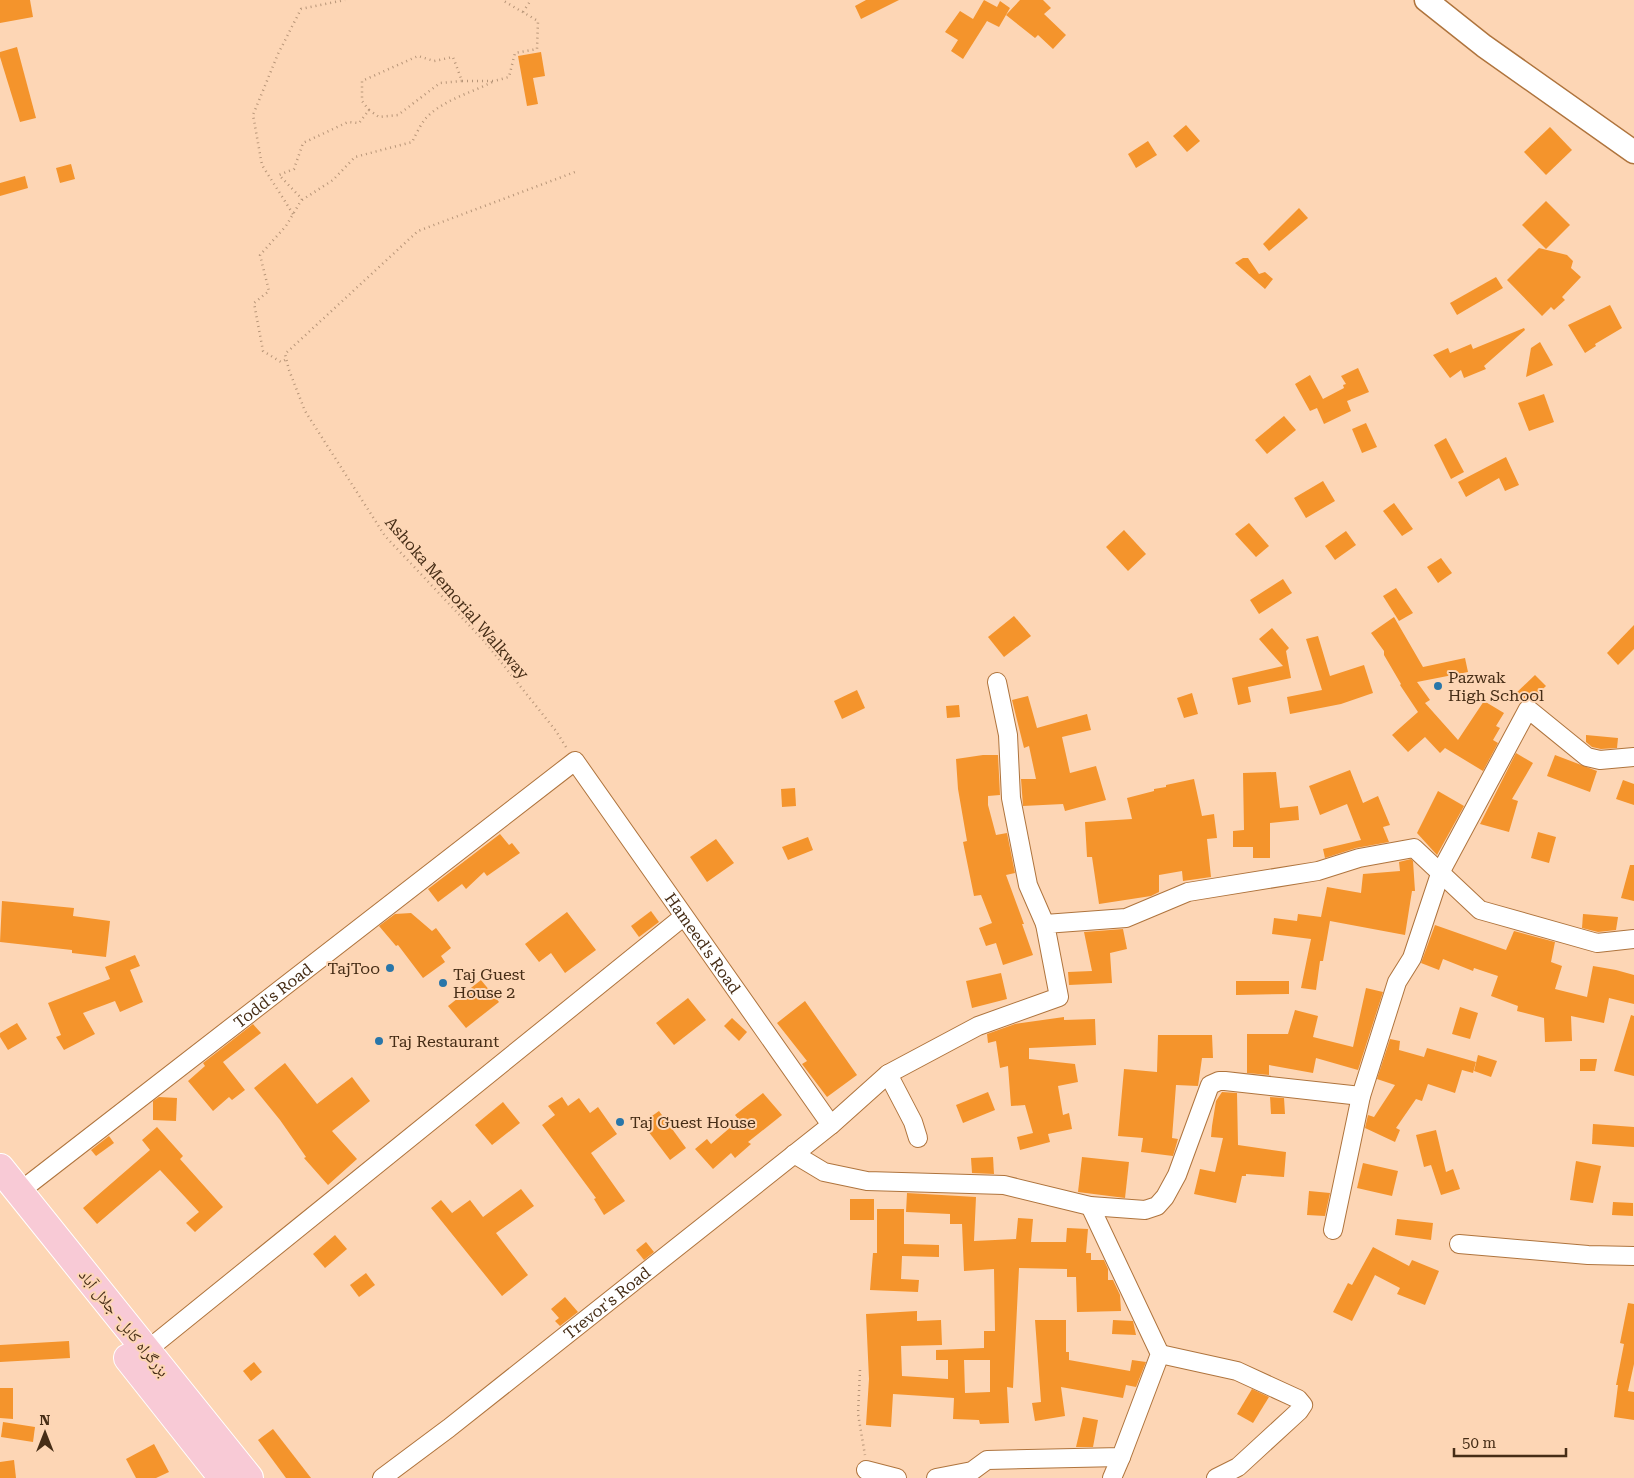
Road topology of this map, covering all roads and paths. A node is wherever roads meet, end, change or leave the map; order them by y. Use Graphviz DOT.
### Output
graph roads {
  1 [pos="345,0"];
  2 [pos="502,0"];
  3 [pos="531,0"];
  4 [pos="1426,0"];
  5 [pos="523,12"];
  6 [pos="462,81"];
  7 [pos="494,81"];
  8 [pos="369,110"];
  9 [pos="1634,152"];
  10 [pos="575,172"];
  11 [pos="301,200"];
  12 [pos="293,214"];
  13 [pos="286,360"];
  14 [pos="997,682"];
  15 [pos="1634,758"];
  16 [pos="574,762"];
  17 [pos="1441,871"];
  18 [pos="683,917"];
  19 [pos="1044,924"];
  20 [pos="1634,939"];
  21 [pos="888,1074"];
  22 [pos="1361,1096"];
  23 [pos="831,1125"];
  24 [pos="918,1138"];
  25 [pos="794,1154"];
  26 [pos="0,1168"];
  27 [pos="10,1194"];
  28 [pos="1090,1206"];
  29 [pos="1333,1230"];
  30 [pos="1459,1244"];
  31 [pos="1634,1256"];
  32 [pos="146,1351"];
  33 [pos="1160,1354"];
  34 [pos="860,1370"];
  35 [pos="1121,1457"];
  36 [pos="866,1470"];
  37 [pos="223,1478"];
  38 [pos="249,1478"];
  39 [pos="382,1478"];
  40 [pos="897,1478"];
  41 [pos="936,1478"];
  42 [pos="1112,1478"];
  43 [pos="1216,1478"];
  1 -- 12 [label="path"];
  2 -- 5 [label="path"];
  3 -- 5 [label="path"];
  4 -- 9 [label="street"];
  5 -- 7 [label="path"];
  6 -- 7 [label="path"];
  6 -- 8 [label="path"];
  6 -- 8 [label="path"];
  7 -- 11 [label="path"];
  8 -- 11 [label="path"];
  10 -- 13 [label="path"];
  11 -- 12 [label="path"];
  12 -- 13 [label="path"];
  13 -- 16 [label="path, Ashoka Memorial Walkway"];
  14 -- 19 [label="street"];
  15 -- 17 [label="street"];
  16 -- 18 [label="street, Hameed's Road"];
  16 -- 27 [label="street, Todd's Road"];
  17 -- 19 [label="street"];
  17 -- 20 [label="street"];
  17 -- 22 [label="street"];
  18 -- 23 [label="street, Hameed's Road"];
  18 -- 32 [label="street"];
  19 -- 21 [label="street, Trevor's Road"];
  21 -- 23 [label="street, Trevor's Road"];
  21 -- 24 [label="street"];
  22 -- 28 [label="street"];
  22 -- 29 [label="street"];
  23 -- 25 [label="street, Trevor's Road"];
  25 -- 28 [label="street"];
  25 -- 39 [label="street, Trevor's Road"];
  26 -- 27 [label="highway, بزرگراه کابل- جلال آباد"];
  27 -- 32 [label="highway, بزرگراه کابل- جلال آباد"];
  27 -- 37 [label="highway, بزرگراه کابل- جلال آباد"];
  28 -- 33 [label="street"];
  30 -- 31 [label="street"];
  32 -- 38 [label="highway, بزرگراه کابل- جلال آباد"];
  33 -- 35 [label="street"];
  33 -- 43 [label="street"];
  34 -- 36 [label="path"];
  35 -- 41 [label="street"];
  35 -- 42 [label="street"];
  36 -- 40 [label="street"];
}
